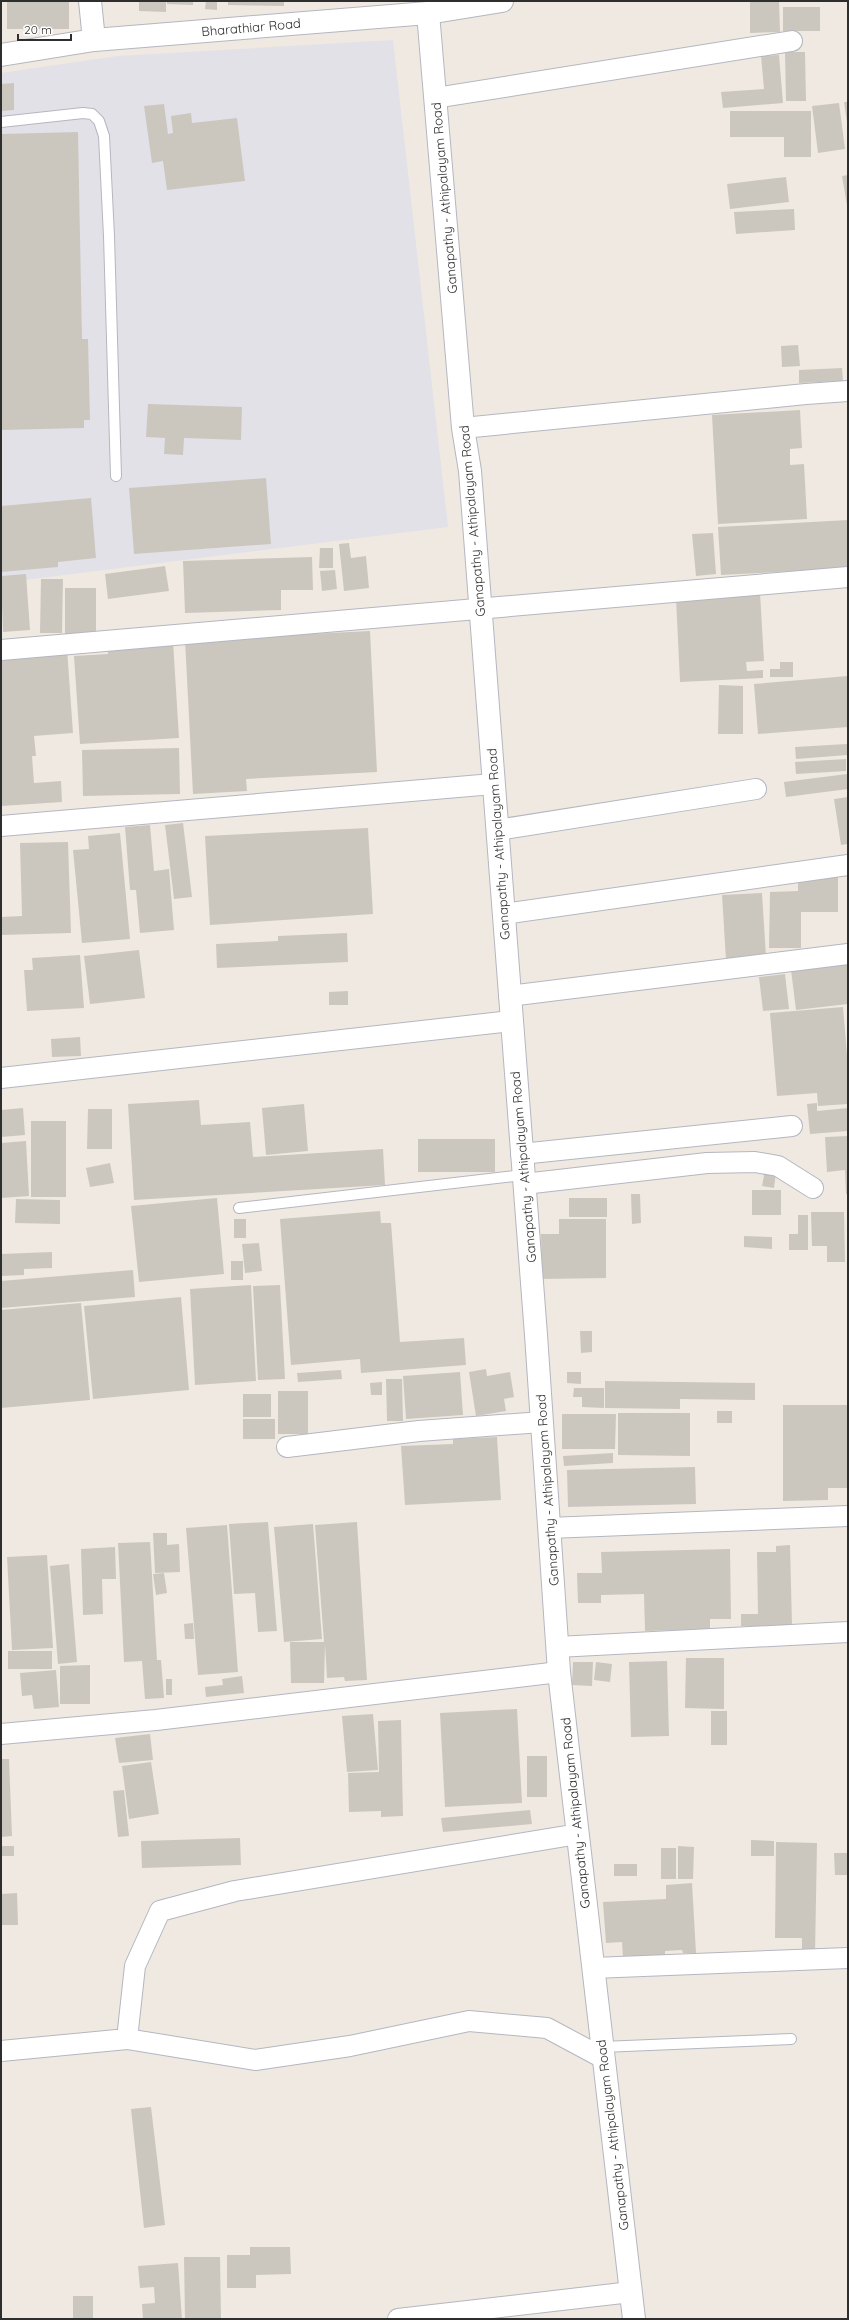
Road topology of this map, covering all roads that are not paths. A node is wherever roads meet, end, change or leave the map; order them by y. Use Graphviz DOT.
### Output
graph roads {
  1 [pos="90,1"];
  2 [pos="502,1"];
  3 [pos="428,13"];
  4 [pos="94,40"];
  5 [pos="792,41"];
  6 [pos="1,54"];
  7 [pos="435,98"];
  8 [pos="1,122"];
  9 [pos="848,392"];
  10 [pos="463,428"];
  11 [pos="116,476"];
  12 [pos="848,577"];
  13 [pos="480,607"];
  14 [pos="1,650"];
  15 [pos="493,784"];
  16 [pos="756,789"];
  17 [pos="1,826"];
  18 [pos="497,830"];
  19 [pos="848,865"];
  20 [pos="503,914"];
  21 [pos="848,954"];
  22 [pos="509,996"];
  23 [pos="511,1021"];
  24 [pos="1,1078"];
  25 [pos="792,1126"];
  26 [pos="522,1154"];
  27 [pos="524,1180"];
  28 [pos="813,1188"];
  29 [pos="239,1208"];
  30 [pos="542,1422"];
  31 [pos="287,1447"];
  32 [pos="848,1516"];
  33 [pos="549,1528"];
  34 [pos="848,1632"];
  35 [pos="558,1647"];
  36 [pos="559,1672"];
  37 [pos="1,1734"];
  38 [pos="578,1834"];
  39 [pos="848,1958"];
  40 [pos="593,1968"];
  41 [pos="127,2039"];
  42 [pos="791,2039"];
  43 [pos="1,2051"];
  44 [pos="602,2052"];
  45 [pos="631,2292"];
  46 [pos="398,2319"];
  47 [pos="634,2319"];
  1 -- 4 [label="main road"];
  2 -- 3 [label="main road, Bharathiar Road"];
  3 -- 4 [label="main road, Bharathiar Road"];
  3 -- 7 [label="main road, Ganapathy - Athipalayam Road"];
  4 -- 6 [label="main road, Bharathiar Road"];
  5 -- 7 [label="street"];
  7 -- 10 [label="main road, Ganapathy - Athipalayam Road"];
  8 -- 11 [label="lane"];
  9 -- 10 [label="street"];
  10 -- 13 [label="main road, Ganapathy - Athipalayam Road"];
  12 -- 13 [label="street"];
  13 -- 14 [label="street"];
  13 -- 15 [label="main road, Ganapathy - Athipalayam Road"];
  15 -- 17 [label="street"];
  15 -- 18 [label="main road, Ganapathy - Athipalayam Road"];
  16 -- 18 [label="street"];
  18 -- 20 [label="main road, Ganapathy - Athipalayam Road"];
  19 -- 20 [label="street"];
  20 -- 22 [label="main road, Ganapathy - Athipalayam Road"];
  21 -- 22 [label="street"];
  22 -- 23 [label="main road, Ganapathy - Athipalayam Road"];
  23 -- 24 [label="street"];
  23 -- 26 [label="main road, Ganapathy - Athipalayam Road"];
  25 -- 26 [label="street"];
  26 -- 27 [label="main road, Ganapathy - Athipalayam Road"];
  27 -- 28 [label="street"];
  27 -- 29 [label="lane"];
  27 -- 30 [label="main road, Ganapathy - Athipalayam Road"];
  30 -- 31 [label="street"];
  30 -- 33 [label="main road, Ganapathy - Athipalayam Road"];
  32 -- 33 [label="street"];
  33 -- 35 [label="main road, Ganapathy - Athipalayam Road"];
  34 -- 35 [label="street"];
  35 -- 36 [label="main road, Ganapathy - Athipalayam Road"];
  36 -- 37 [label="street"];
  36 -- 38 [label="main road, Ganapathy - Athipalayam Road"];
  38 -- 40 [label="main road, Ganapathy - Athipalayam Road"];
  38 -- 41 [label="street"];
  39 -- 40 [label="street"];
  40 -- 44 [label="main road, Ganapathy - Athipalayam Road"];
  41 -- 43 [label="street"];
  41 -- 44 [label="street"];
  42 -- 44 [label="lane"];
  44 -- 45 [label="main road, Ganapathy - Athipalayam Road"];
  45 -- 46 [label="street"];
  45 -- 47 [label="main road, Ganapathy - Athipalayam Road"];
}
